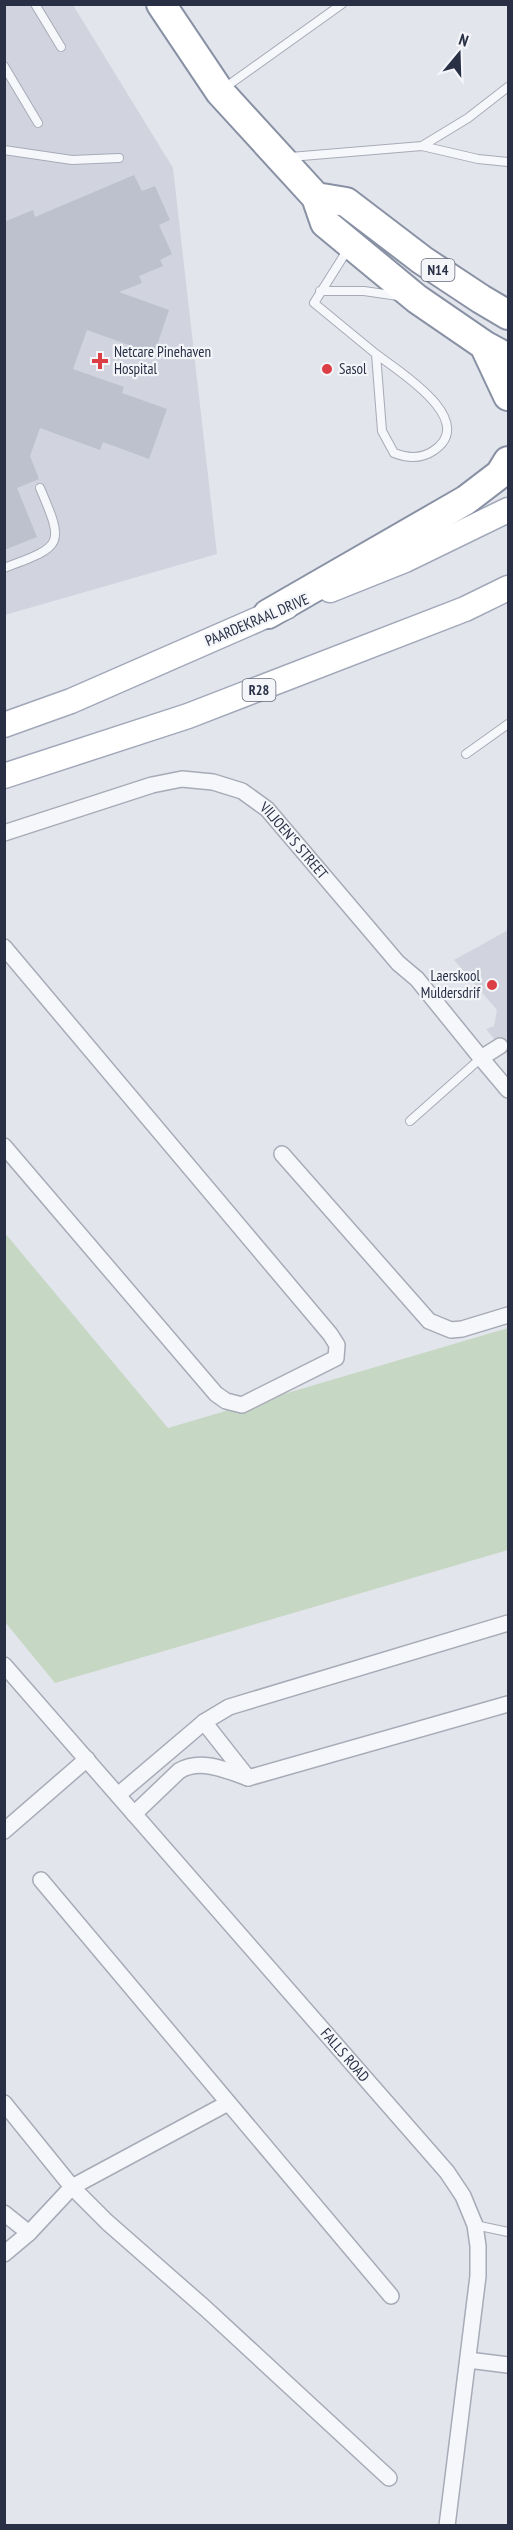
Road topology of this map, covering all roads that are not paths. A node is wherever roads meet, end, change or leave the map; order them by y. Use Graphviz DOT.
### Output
graph roads {
  1 [pos="35,4"];
  2 [pos="161,4"];
  3 [pos="342,4"];
  4 [pos="62,47"];
  5 [pos="4,66"];
  6 [pos="508,87"];
  7 [pos="220,92"];
  8 [pos="38,123"];
  9 [pos="422,146"];
  10 [pos="4,150"];
  11 [pos="279,157"];
  12 [pos="119,158"];
  13 [pos="508,162"];
  14 [pos="361,233"];
  15 [pos="320,291"];
  16 [pos="417,299"];
  17 [pos="508,315"];
  18 [pos="496,352"];
  19 [pos="376,354"];
  20 [pos="508,396"];
  21 [pos="508,461"];
  22 [pos="40,488"];
  23 [pos="508,510"];
  24 [pos="4,568"];
  25 [pos="508,588"];
  26 [pos="268,614"];
  27 [pos="508,724"];
  28 [pos="4,725"];
  29 [pos="466,754"];
  30 [pos="4,776"];
  31 [pos="4,833"];
  32 [pos="4,947"];
  33 [pos="504,1044"];
  34 [pos="481,1058"];
  35 [pos="508,1090"];
  36 [pos="410,1121"];
  37 [pos="4,1146"];
  38 [pos="282,1154"];
  39 [pos="508,1315"];
  40 [pos="508,1623"];
  41 [pos="4,1665"];
  42 [pos="508,1704"];
  43 [pos="204,1722"];
  44 [pos="87,1759"];
  45 [pos="152,1766"];
  46 [pos="248,1778"];
  47 [pos="165,1785"];
  48 [pos="118,1795"];
  49 [pos="134,1814"];
  50 [pos="4,1831"];
  51 [pos="41,1880"];
  52 [pos="4,2103"];
  53 [pos="228,2103"];
  54 [pos="72,2187"];
  55 [pos="4,2213"];
  56 [pos="475,2225"];
  57 [pos="508,2232"];
  58 [pos="28,2233"];
  59 [pos="4,2254"];
  60 [pos="391,2296"];
  61 [pos="468,2360"];
  62 [pos="508,2366"];
  63 [pos="389,2478"];
  64 [pos="447,2526"];
  1 -- 4 [label="lane"];
  2 -- 7 [label="highway, N14"];
  3 -- 7 [label="lane"];
  5 -- 8 [label="lane"];
  6 -- 9 [label="lane"];
  7 -- 11 [label="highway, N14"];
  9 -- 11 [label="lane"];
  9 -- 13 [label="lane"];
  10 -- 12 [label="lane"];
  11 -- 14 [label="highway, N14"];
  14 -- 15 [label="lane"];
  14 -- 16 [label="highway, N14"];
  14 -- 17 [label="highway, N14"];
  15 -- 16 [label="lane"];
  15 -- 19 [label="lane"];
  16 -- 18 [label="highway, N14"];
  18 -- 20 [label="highway"];
  19 -- 19 [label="lane"];
  21 -- 26 [label="highway"];
  22 -- 24 [label="lane"];
  23 -- 26 [label="main road, PAARDEKRAAL DRIVE"];
  25 -- 30 [label="main road, R28"];
  26 -- 28 [label="main road, PAARDEKRAAL DRIVE"];
  27 -- 29 [label="lane"];
  31 -- 34 [label="street, VILJOEN'S STREET"];
  32 -- 37 [label="street"];
  33 -- 34 [label="street"];
  34 -- 35 [label="street, VILJOEN'S STREET"];
  34 -- 36 [label="lane"];
  38 -- 39 [label="street"];
  40 -- 43 [label="street"];
  41 -- 44 [label="street, FALLS ROAD"];
  42 -- 46 [label="street"];
  43 -- 45 [label="street"];
  43 -- 46 [label="street"];
  44 -- 48 [label="street, FALLS ROAD"];
  44 -- 50 [label="street"];
  45 -- 47 [label="street"];
  45 -- 48 [label="street"];
  46 -- 47 [label="street"];
  47 -- 49 [label="street"];
  48 -- 49 [label="street, FALLS ROAD"];
  49 -- 56 [label="street, FALLS ROAD"];
  51 -- 53 [label="street"];
  52 -- 54 [label="street"];
  53 -- 54 [label="street"];
  53 -- 60 [label="street"];
  54 -- 58 [label="street"];
  54 -- 63 [label="street"];
  55 -- 58 [label="street"];
  56 -- 57 [label="lane"];
  56 -- 61 [label="street, FALLS ROAD"];
  58 -- 59 [label="street"];
  61 -- 62 [label="street"];
  61 -- 64 [label="street, FALLS ROAD"];
}
